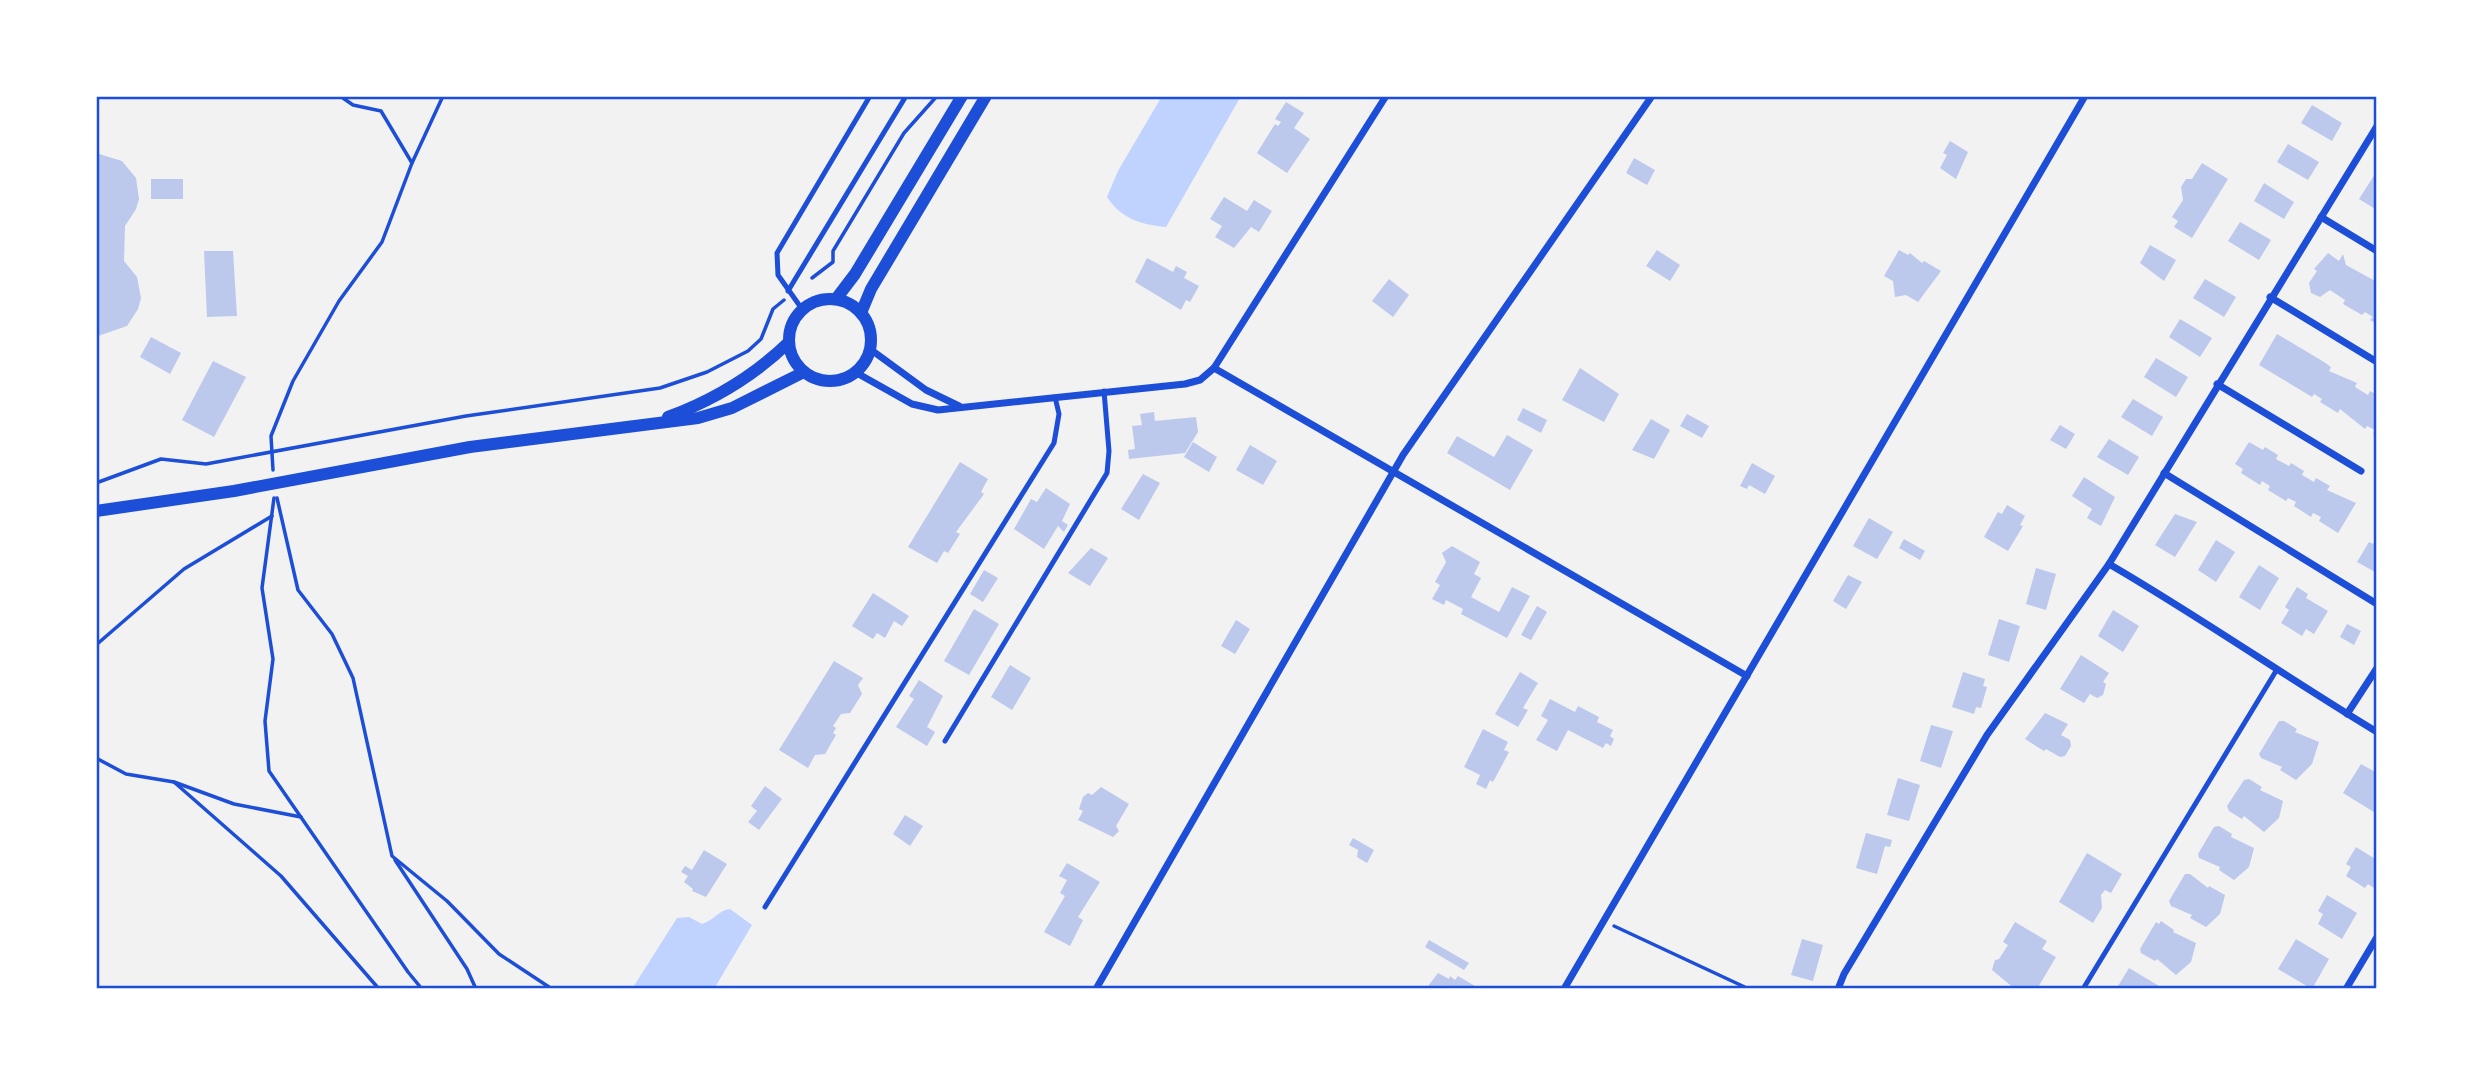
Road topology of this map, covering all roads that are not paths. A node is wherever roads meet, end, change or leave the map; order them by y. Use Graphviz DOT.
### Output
graph roads {
  1 [pos="870,96"];
  2 [pos="906,96"];
  3 [pos="962,96"];
  4 [pos="986,96"];
  5 [pos="1385,96"];
  6 [pos="1652,96"];
  7 [pos="2085,96"];
  8 [pos="2377,126"];
  9 [pos="2374,137"];
  10 [pos="2320,217"];
  11 [pos="2377,251"];
  12 [pos="788,291"];
  13 [pos="2270,297"];
  14 [pos="836,299"];
  15 [pos="802,309"];
  16 [pos="861,313"];
  17 [pos="789,342"];
  18 [pos="870,349"];
  19 [pos="2377,362"];
  20 [pos="1214,368"];
  21 [pos="804,372"];
  22 [pos="855,372"];
  23 [pos="2217,384"];
  24 [pos="1104,391"];
  25 [pos="1055,397"];
  26 [pos="960,407"];
  27 [pos="656,421"];
  28 [pos="1395,470"];
  29 [pos="2361,471"];
  30 [pos="2164,473"];
  31 [pos="96,512"];
  32 [pos="2109,564"];
  33 [pos="2377,604"];
  34 [pos="2377,668"];
  35 [pos="2276,671"];
  36 [pos="1747,676"];
  37 [pos="2347,714"];
  38 [pos="2377,732"];
  39 [pos="944,741"];
  40 [pos="765,907"];
  41 [pos="2377,937"];
  42 [pos="1096,989"];
  43 [pos="1564,989"];
  44 [pos="1838,989"];
  45 [pos="2083,989"];
  46 [pos="2346,989"];
  1 -- 12 [label="lane"];
  2 -- 12 [label="lane"];
  3 -- 14 [label="street"];
  4 -- 16 [label="street"];
  5 -- 20 [label="street"];
  6 -- 28 [label="street"];
  7 -- 36 [label="street"];
  8 -- 9 [label="street"];
  9 -- 10 [label="street"];
  10 -- 11 [label="street"];
  10 -- 13 [label="street"];
  12 -- 15 [label="lane"];
  13 -- 19 [label="street"];
  13 -- 23 [label="street"];
  14 -- 15 [label="street"];
  14 -- 16 [label="street"];
  15 -- 17 [label="street"];
  16 -- 18 [label="street"];
  17 -- 21 [label="street"];
  17 -- 27 [label="street"];
  18 -- 22 [label="street"];
  18 -- 26 [label="street"];
  20 -- 24 [label="street"];
  20 -- 28 [label="street"];
  21 -- 22 [label="street"];
  21 -- 27 [label="street"];
  22 -- 26 [label="street"];
  23 -- 29 [label="street"];
  23 -- 30 [label="street"];
  24 -- 25 [label="street"];
  24 -- 39 [label="lane"];
  25 -- 26 [label="street"];
  25 -- 40 [label="lane"];
  27 -- 31 [label="street"];
  28 -- 36 [label="street"];
  28 -- 42 [label="street"];
  30 -- 32 [label="street"];
  30 -- 33 [label="street"];
  32 -- 35 [label="street"];
  32 -- 44 [label="street"];
  34 -- 37 [label="street"];
  35 -- 37 [label="street"];
  35 -- 45 [label="lane"];
  36 -- 43 [label="street"];
  37 -- 38 [label="street"];
  41 -- 46 [label="street"];
}
